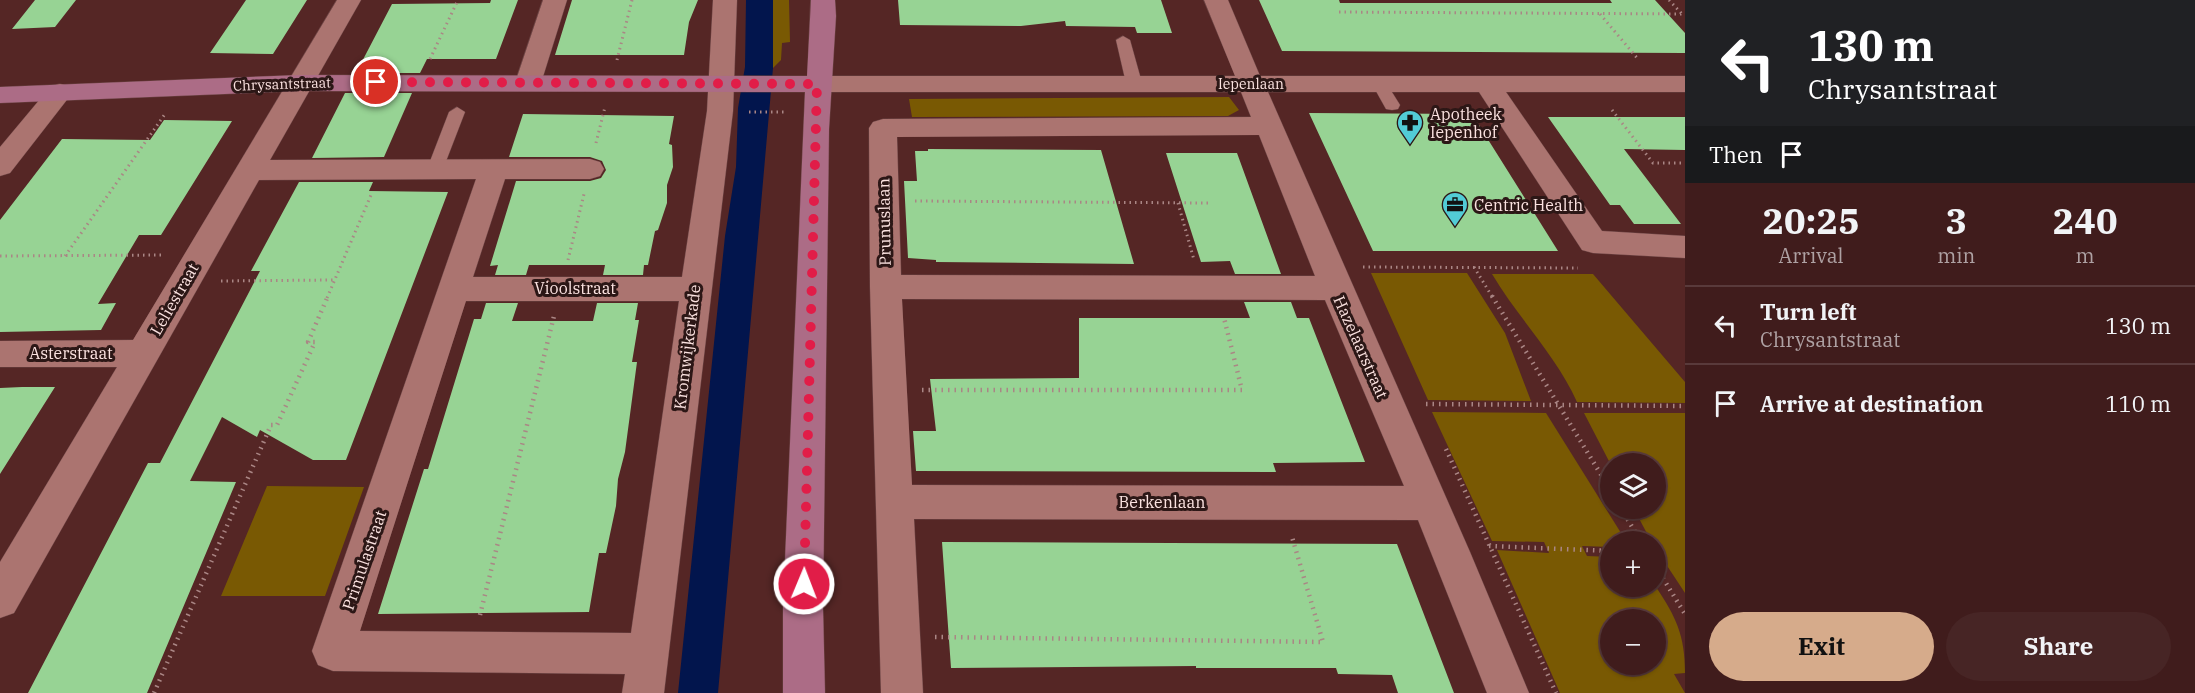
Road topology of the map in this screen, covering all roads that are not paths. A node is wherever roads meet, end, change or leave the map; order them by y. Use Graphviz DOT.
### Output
graph roads {
  1 [pos="349,0"];
  2 [pos="555,0"];
  3 [pos="725,0"];
  4 [pos="823,0"];
  5 [pos="1216,0"];
  6 [pos="1122,40"];
  7 [pos="301,83"];
  8 [pos="528,83"];
  9 [pos="728,83"];
  10 [pos="1134,83"];
  11 [pos="1251,83"];
  12 [pos="817,84"];
  13 [pos="1487,84"];
  14 [pos="1685,84"];
  15 [pos="60,92"];
  16 [pos="0,95"];
  17 [pos="457,112"];
  18 [pos="1268,126"];
  19 [pos="0,166"];
  20 [pos="435,169"];
  21 [pos="494,169"];
  22 [pos="590,169"];
  23 [pos="250,170"];
  24 [pos="1685,247"];
  25 [pos="1331,277"];
  26 [pos="886,287"];
  27 [pos="695,288"];
  28 [pos="456,289"];
  29 [pos="143,353"];
  30 [pos="0,354"];
  31 [pos="895,502"];
  32 [pos="1429,503"];
  33 [pos="0,599"];
  34 [pos="648,654"];
  35 [pos="643,693"];
  36 [pos="804,693"];
  37 [pos="902,693"];
  38 [pos="1508,693"];
  1 -- 7 [label="street, Leliestraat"];
  2 -- 8 [label="street"];
  3 -- 9 [label="street, Kromwijkerkade"];
  4 -- 12 [label="street"];
  5 -- 11 [label="street, Hazelaarstraat"];
  6 -- 10 [label="lane"];
  7 -- 8 [label="street, Chrysantstraat"];
  7 -- 15 [label="street, Chrysantstraat"];
  7 -- 23 [label="street, Leliestraat"];
  8 -- 9 [label="street, Chrysantstraat"];
  9 -- 12 [label="street, Chrysantstraat"];
  9 -- 27 [label="street, Kromwijkerkade"];
  10 -- 11 [label="street, Iepenlaan"];
  10 -- 12 [label="street, Iepenlaan"];
  11 -- 13 [label="street, Iepenlaan"];
  11 -- 18 [label="street, Hazelaarstraat"];
  12 -- 36 [label="street"];
  13 -- 14 [label="street, Iepenlaan"];
  13 -- 24 [label="street"];
  15 -- 16 [label="street, Chrysantstraat"];
  15 -- 19 [label="street"];
  17 -- 20 [label="lane"];
  18 -- 25 [label="street, Hazelaarstraat"];
  18 -- 26 [label="street, Prunuslaan"];
  20 -- 21 [label="street"];
  20 -- 23 [label="street"];
  21 -- 22 [label="street"];
  21 -- 28 [label="street, Primulastraat"];
  23 -- 29 [label="street, Leliestraat"];
  25 -- 26 [label="street, Prunuslaan"];
  25 -- 32 [label="street, Hazelaarstraat"];
  26 -- 31 [label="street"];
  27 -- 28 [label="street, Vioolstraat"];
  27 -- 34 [label="street, Kromwijkerkade"];
  28 -- 34 [label="street, Primulastraat"];
  29 -- 30 [label="street, Asterstraat"];
  29 -- 33 [label="street, Leliestraat"];
  31 -- 32 [label="street, Berkenlaan"];
  31 -- 37 [label="street"];
  32 -- 38 [label="street, Hazelaarstraat"];
  34 -- 35 [label="street, Kromwijkerkade"];
}
